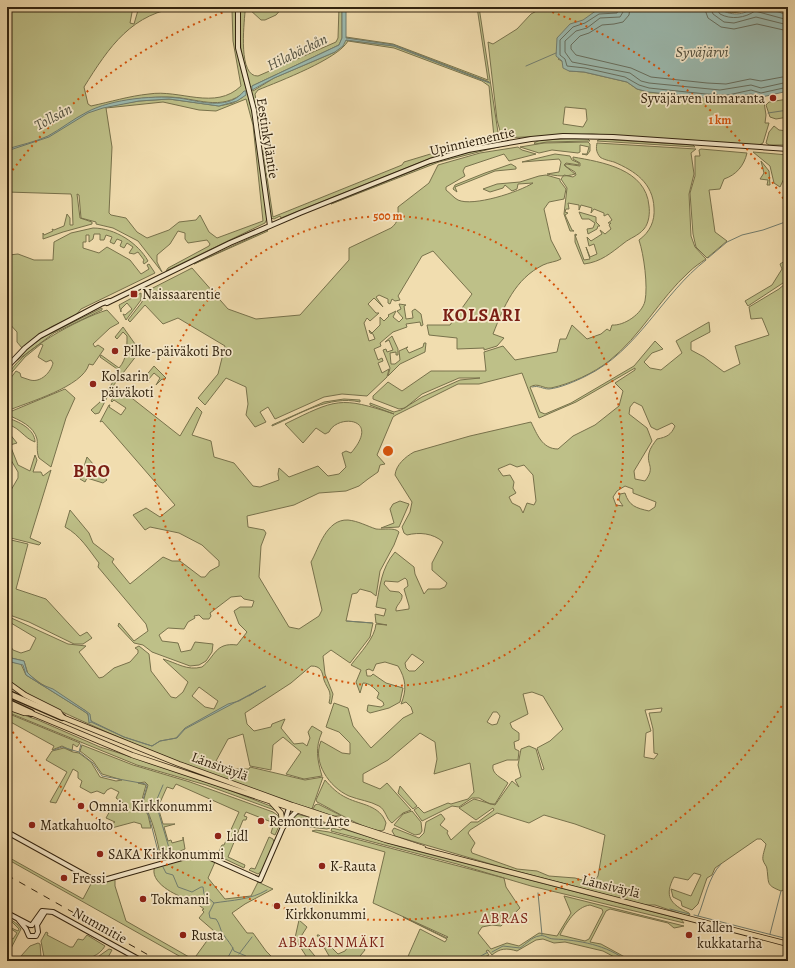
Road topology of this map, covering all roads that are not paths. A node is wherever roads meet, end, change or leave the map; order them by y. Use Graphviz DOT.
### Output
graph roads {
  1 [pos="238,7"];
  2 [pos="788,149"];
  3 [pos="270,226"];
  4 [pos="7,367"];
  5 [pos="7,682"];
  6 [pos="7,693"];
  7 [pos="7,702"];
  8 [pos="7,707"];
  9 [pos="31,713"];
  10 [pos="62,717"];
  11 [pos="271,802"];
  12 [pos="290,807"];
  13 [pos="297,811"];
  14 [pos="283,827"];
  15 [pos="7,832"];
  16 [pos="429,851"];
  17 [pos="45,912"];
  18 [pos="7,913"];
  19 [pos="18,919"];
  20 [pos="31,925"];
  21 [pos="37,927"];
  22 [pos="26,929"];
  23 [pos="788,944"];
  24 [pos="142,961"];
  1 -- 3 [label="main road, Eestinkyläntie"];
  2 -- 3 [label="main road, Upinniementie"];
  3 -- 4 [label="main road, Upinniementie"];
  5 -- 10 [label="main road"];
  6 -- 10 [label="highway, Länsiväylä"];
  7 -- 9 [label="highway, Länsiväylä"];
  8 -- 9 [label="main road"];
  9 -- 11 [label="main road, Länsiväylä"];
  10 -- 12 [label="main road, Länsiväylä"];
  11 -- 12 [label="main road, Länsiväylä"];
  11 -- 14 [label="main road"];
  12 -- 13 [label="main road, Länsiväylä"];
  12 -- 14 [label="main road"];
  12 -- 16 [label="main road, Länsiväylä"];
  13 -- 14 [label="main road"];
  13 -- 16 [label="main road, Länsiväylä"];
  14 -- 15 [label="main road"];
  16 -- 23 [label="main road, Länsiväylä"];
  17 -- 20 [label="main road"];
  17 -- 21 [label="main road"];
  17 -- 24 [label="main road, Nummitie"];
  18 -- 19 [label="main road"];
  19 -- 20 [label="main road"];
  19 -- 22 [label="main road"];
  20 -- 21 [label="main road"];
  20 -- 22 [label="main road"];
  21 -- 22 [label="main road"];
}
